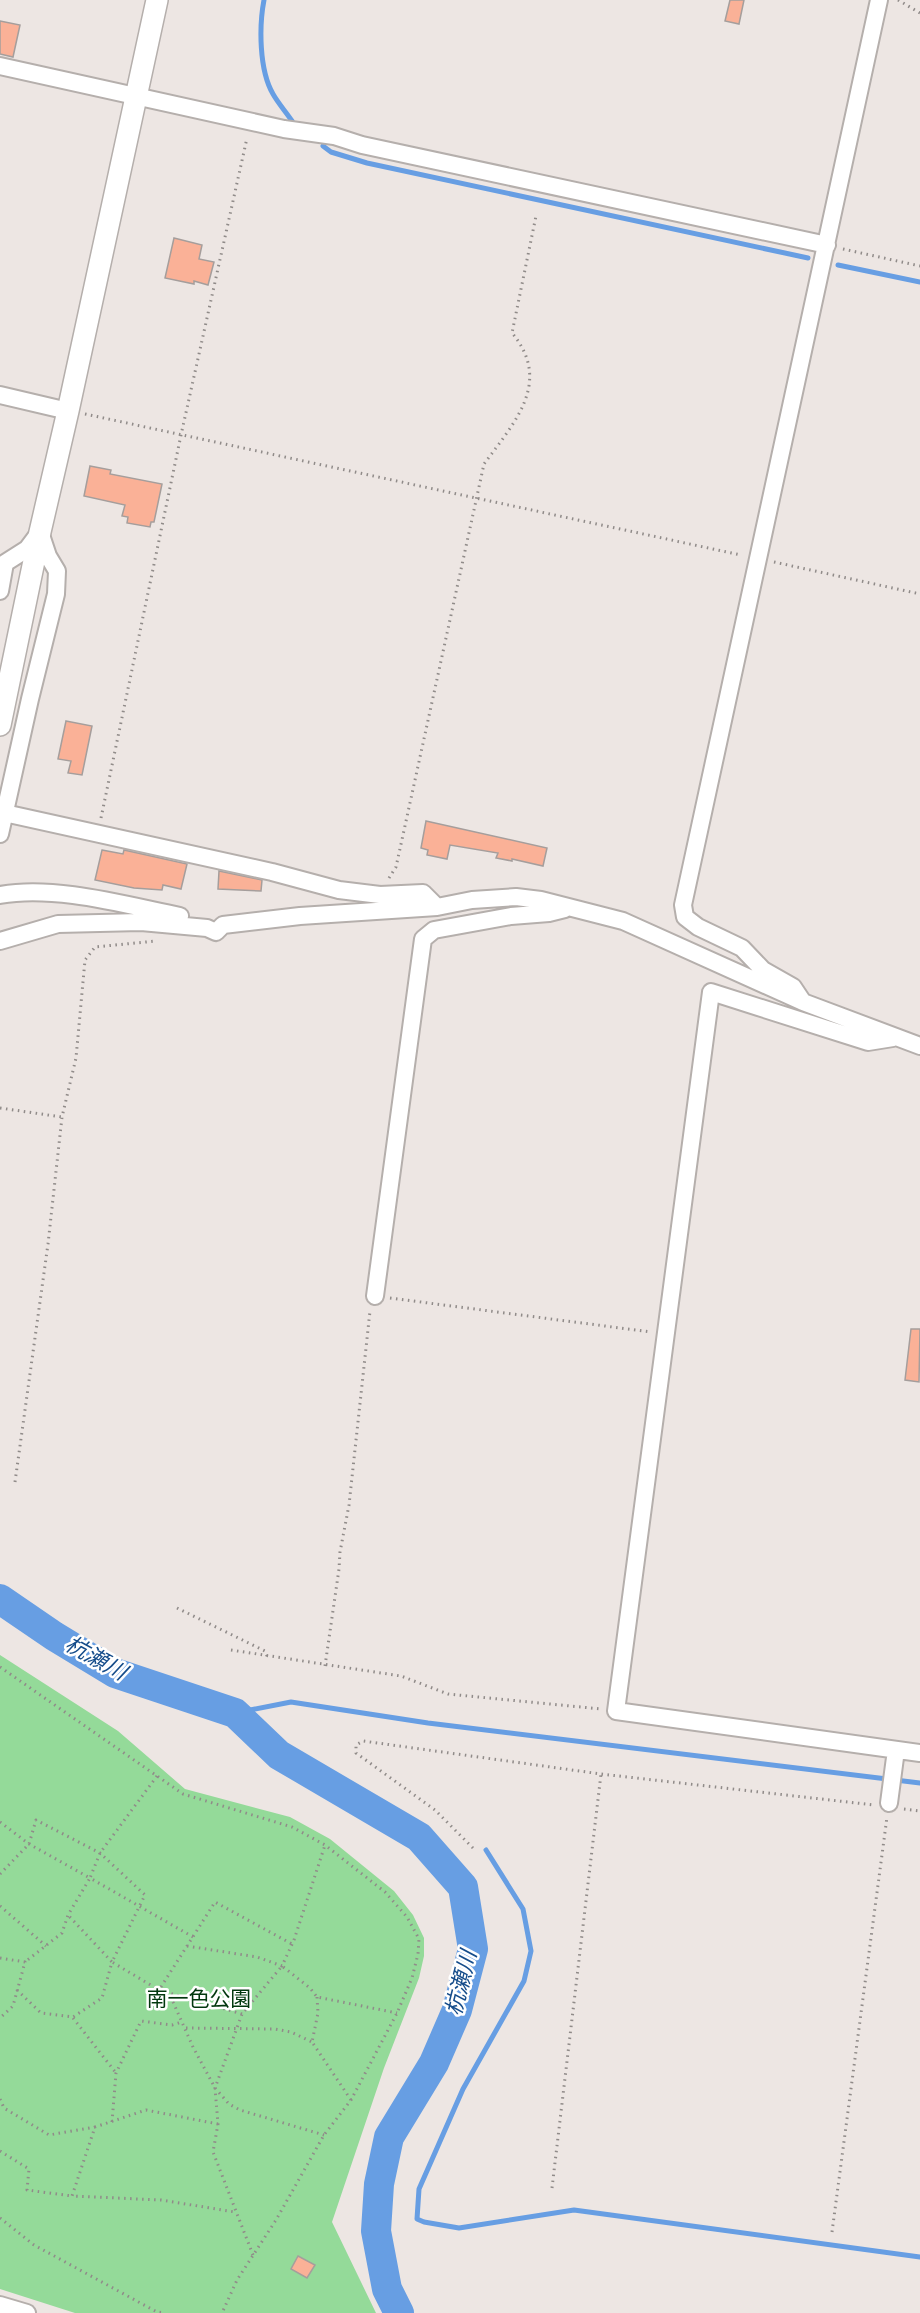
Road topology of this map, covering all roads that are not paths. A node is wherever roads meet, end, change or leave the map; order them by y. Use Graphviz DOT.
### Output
graph roads {
  1 [pos="157,0"];
  2 [pos="879,0"];
  3 [pos="0,66"];
  4 [pos="136,95"];
  5 [pos="827,245"];
  6 [pos="0,395"];
  7 [pos="68,411"];
  8 [pos="40,532"];
  9 [pos="0,591"];
  10 [pos="0,725"];
  11 [pos="2,813"];
  12 [pos="0,834"];
  13 [pos="0,895"];
  14 [pos="567,906"];
  15 [pos="437,907"];
  16 [pos="223,925"];
  17 [pos="0,941"];
  18 [pos="803,1002"];
  19 [pos="893,1038"];
  20 [pos="920,1046"];
  21 [pos="375,1296"];
  22 [pos="896,1753"];
  23 [pos="920,1753"];
  24 [pos="889,1805"];
  25 [pos="0,2305"];
  26 [pos="27,2313"];
  1 -- 4 [label="street"];
  2 -- 5 [label="street"];
  3 -- 4 [label="street"];
  4 -- 5 [label="street"];
  4 -- 7 [label="street"];
  5 -- 18 [label="street"];
  6 -- 7 [label="street"];
  7 -- 8 [label="street"];
  8 -- 9 [label="street"];
  8 -- 10 [label="street"];
  8 -- 11 [label="street"];
  11 -- 12 [label="street"];
  11 -- 15 [label="street"];
  13 -- 16 [label="street"];
  14 -- 15 [label="street"];
  14 -- 18 [label="street"];
  14 -- 21 [label="street"];
  15 -- 16 [label="street"];
  16 -- 17 [label="street"];
  18 -- 19 [label="street"];
  19 -- 20 [label="street"];
  19 -- 22 [label="street"];
  22 -- 23 [label="street"];
  22 -- 24 [label="street"];
  25 -- 26 [label="street"];
}
